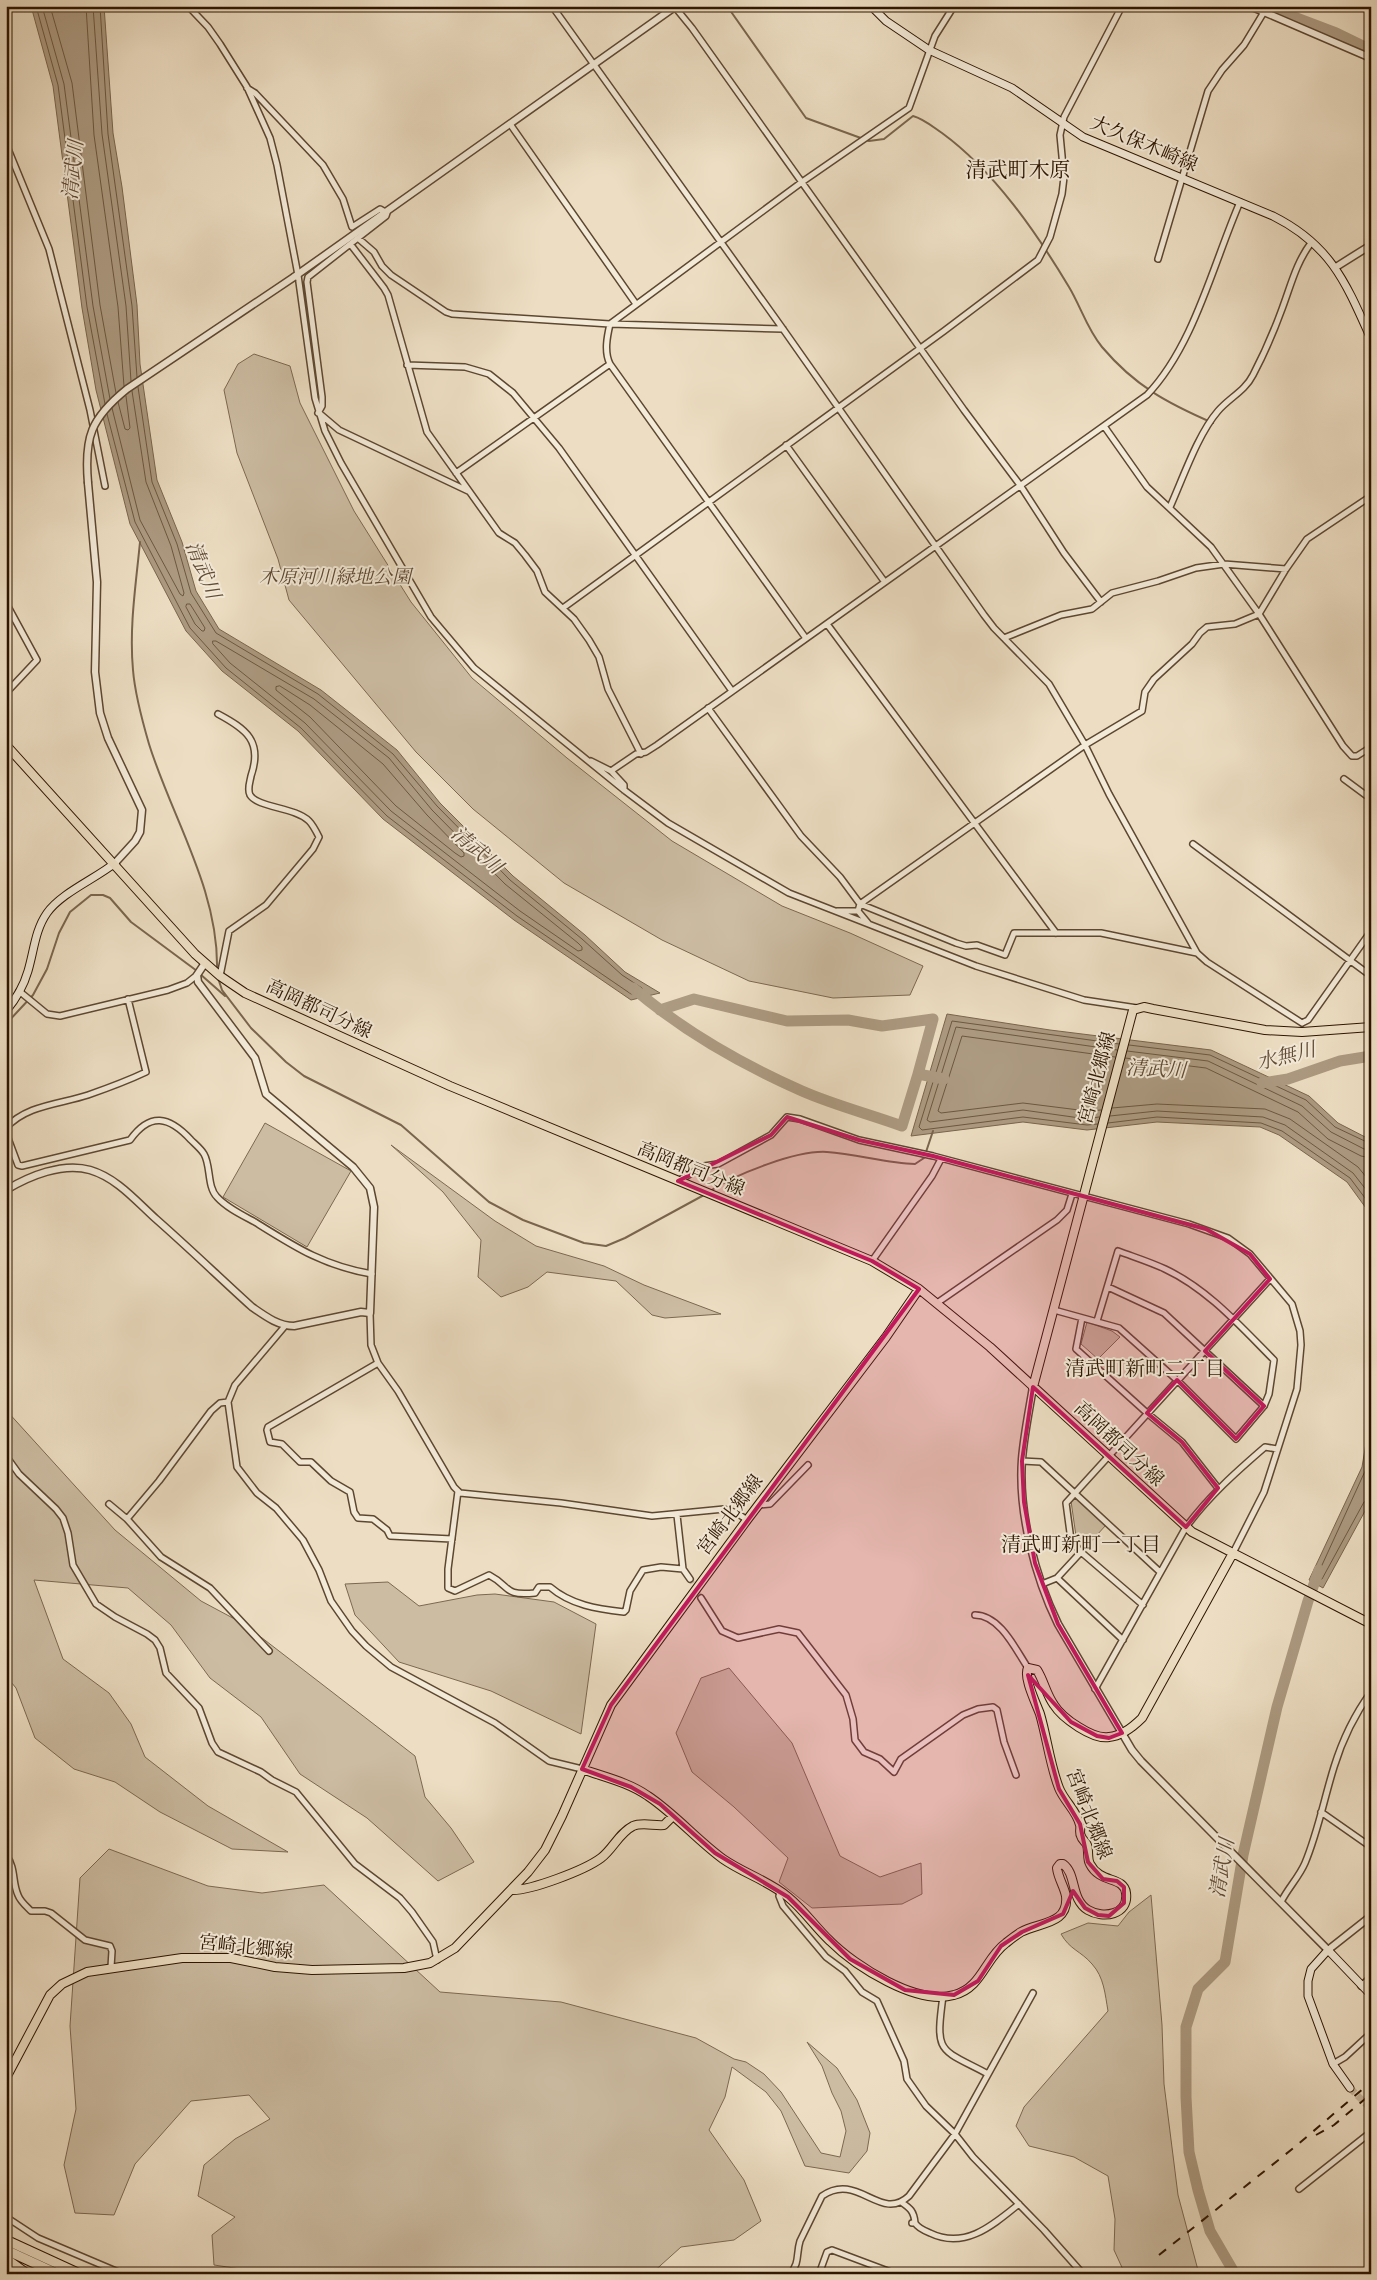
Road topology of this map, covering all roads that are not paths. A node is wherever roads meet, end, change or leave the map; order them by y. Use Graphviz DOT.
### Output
graph roads {
  1 [pos="188,6"];
  2 [pos="552,6"];
  3 [pos="675,6"];
  4 [pos="871,6"];
  5 [pos="954,6"];
  6 [pos="1122,6"];
  7 [pos="1250,6"];
  8 [pos="1264,12"];
  9 [pos="929,50"];
  10 [pos="1371,58"];
  11 [pos="594,65"];
  12 [pos="247,87"];
  13 [pos="510,124"];
  14 [pos="1063,124"];
  15 [pos="6,144"];
  16 [pos="1182,178"];
  17 [pos="802,182"];
  18 [pos="1240,202"];
  19 [pos="387,213"];
  20 [pos="359,239"];
  21 [pos="720,241"];
  22 [pos="1311,242"];
  23 [pos="352,245"];
  24 [pos="1371,245"];
  25 [pos="1158,258"];
  26 [pos="1336,268"];
  27 [pos="296,276"];
  28 [pos="636,304"];
  29 [pos="610,324"];
  30 [pos="783,329"];
  31 [pos="1371,339"];
  32 [pos="920,348"];
  33 [pos="610,364"];
  34 [pos="408,365"];
  35 [pos="838,407"];
  36 [pos="318,413"];
  37 [pos="534,416"];
  38 [pos="1104,426"];
  39 [pos="786,445"];
  40 [pos="456,473"];
  41 [pos="1020,485"];
  42 [pos="105,486"];
  43 [pos="468,492"];
  44 [pos="6,496"];
  45 [pos="1371,496"];
  46 [pos="709,501"];
  47 [pos="6,502"];
  48 [pos="1170,507"];
  49 [pos="935,545"];
  50 [pos="634,554"];
  51 [pos="1224,564"];
  52 [pos="1286,569"];
  53 [pos="884,581"];
  54 [pos="6,602"];
  55 [pos="1101,602"];
  56 [pos="563,608"];
  57 [pos="1259,614"];
  58 [pos="827,624"];
  59 [pos="805,637"];
  60 [pos="1004,638"];
  61 [pos="8,690"];
  62 [pos="732,691"];
  63 [pos="708,708"];
  64 [pos="218,714"];
  65 [pos="6,745"];
  66 [pos="1085,745"];
  67 [pos="1371,747"];
  68 [pos="641,754"];
  69 [pos="588,761"];
  70 [pos="611,770"];
  71 [pos="1344,780"];
  72 [pos="624,790"];
  73 [pos="1371,799"];
  74 [pos="975,823"];
  75 [pos="1192,844"];
  76 [pos="115,863"];
  77 [pos="860,904"];
  78 [pos="834,911"];
  79 [pos="858,911"];
  80 [pos="870,925"];
  81 [pos="1371,931"];
  82 [pos="1056,933"];
  83 [pos="1197,953"];
  84 [pos="1350,961"];
  85 [pos="204,963"];
  86 [pos="197,975"];
  87 [pos="220,976"];
  88 [pos="1371,976"];
  89 [pos="19,991"];
  90 [pos="128,999"];
  91 [pos="6,1011"];
  92 [pos="1135,1011"];
  93 [pos="1302,1023"];
  94 [pos="1371,1027"];
  95 [pos="1302,1032"];
  96 [pos="6,1128"];
  97 [pos="6,1133"];
  98 [pos="941,1159"];
  99 [pos="678,1181"];
  100 [pos="6,1190"];
  101 [pos="1072,1194"];
  102 [pos="1083,1196"];
  103 [pos="872,1261"];
  104 [pos="372,1274"];
  105 [pos="1270,1279"];
  106 [pos="1108,1287"];
  107 [pos="919,1289"];
  108 [pos="937,1303"];
  109 [pos="1054,1310"];
  110 [pos="370,1312"];
  111 [pos="1082,1318"];
  112 [pos="1234,1319"];
  113 [pos="1097,1321"];
  114 [pos="285,1326"];
  115 [pos="1205,1351"];
  116 [pos="378,1363"];
  117 [pos="1177,1380"];
  118 [pos="1033,1387"];
  119 [pos="228,1402"];
  120 [pos="1264,1406"];
  121 [pos="1146,1413"];
  122 [pos="1277,1449"];
  123 [pos="1108,1455"];
  124 [pos="6,1456"];
  125 [pos="1022,1461"];
  126 [pos="808,1465"];
  127 [pos="1218,1488"];
  128 [pos="458,1491"];
  129 [pos="1075,1492"];
  130 [pos="109,1504"];
  131 [pos="758,1505"];
  132 [pos="677,1515"];
  133 [pos="127,1519"];
  134 [pos="747,1520"];
  135 [pos="1186,1527"];
  136 [pos="452,1540"];
  137 [pos="1081,1552"];
  138 [pos="1233,1553"];
  139 [pos="683,1569"];
  140 [pos="1160,1572"];
  141 [pos="1057,1578"];
  142 [pos="690,1579"];
  143 [pos="1042,1584"];
  144 [pos="701,1598"];
  145 [pos="1142,1605"];
  146 [pos="975,1615"];
  147 [pos="1371,1624"];
  148 [pos="1123,1640"];
  149 [pos="269,1651"];
  150 [pos="1028,1668"];
  151 [pos="1095,1689"];
  152 [pos="1371,1692"];
  153 [pos="1122,1733"];
  154 [pos="582,1769"];
  155 [pos="1016,1775"];
  156 [pos="1321,1812"];
  157 [pos="673,1816"];
  158 [pos="1371,1848"];
  159 [pos="6,1856"];
  160 [pos="511,1890"];
  161 [pos="780,1891"];
  162 [pos="1280,1902"];
  163 [pos="1371,1916"];
  164 [pos="1328,1950"];
  165 [pos="437,1960"];
  166 [pos="111,1967"];
  167 [pos="1371,1978"];
  168 [pos="1361,1986"];
  169 [pos="1033,1993"];
  170 [pos="943,1996"];
  171 [pos="1371,1996"];
  172 [pos="1371,2033"];
  173 [pos="1333,2064"];
  174 [pos="988,2074"];
  175 [pos="6,2078"];
  176 [pos="1350,2088"];
  177 [pos="1371,2132"];
  178 [pos="954,2134"];
  179 [pos="1299,2189"];
  180 [pos="901,2202"];
  181 [pos="1019,2204"];
  182 [pos="6,2217"];
  183 [pos="6,2240"];
  184 [pos="6,2250"];
  185 [pos="6,2259"];
  186 [pos="117,2272"];
  187 [pos="27,2274"];
  188 [pos="58,2274"];
  189 [pos="80,2274"];
  190 [pos="123,2274"];
  191 [pos="790,2274"];
  192 [pos="819,2274"];
  193 [pos="896,2274"];
  194 [pos="1083,2274"];
  1 -- 12 [label="street"];
  2 -- 11 [label="street"];
  3 -- 11 [label="street"];
  3 -- 17 [label="street"];
  4 -- 9 [label="main road, 大久保木崎線"];
  5 -- 9 [label="street"];
  6 -- 14 [label="street"];
  7 -- 8 [label="street"];
  8 -- 10 [label="street"];
  8 -- 16 [label="street"];
  9 -- 14 [label="main road, 大久保木崎線"];
  9 -- 17 [label="street"];
  11 -- 13 [label="street"];
  11 -- 21 [label="street"];
  12 -- 19 [label="street"];
  12 -- 27 [label="street"];
  13 -- 19 [label="street"];
  13 -- 28 [label="street"];
  14 -- 16 [label="main road, 大久保木崎線"];
  14 -- 32 [label="street"];
  15 -- 42 [label="street"];
  16 -- 18 [label="main road, 大久保木崎線"];
  16 -- 25 [label="street"];
  17 -- 21 [label="street"];
  17 -- 32 [label="street"];
  18 -- 22 [label="main road, 大久保木崎線"];
  18 -- 38 [label="street"];
  19 -- 20 [label="street"];
  19 -- 27 [label="street"];
  20 -- 23 [label="street"];
  20 -- 29 [label="street"];
  21 -- 28 [label="street"];
  21 -- 30 [label="street"];
  22 -- 26 [label="main road, 大久保木崎線"];
  22 -- 48 [label="street"];
  23 -- 34 [label="street"];
  23 -- 36 [label="street"];
  24 -- 26 [label="street"];
  26 -- 31 [label="main road, 大久保木崎線"];
  27 -- 36 [label="street"];
  27 -- 76 [label="street, bridge"];
  28 -- 29 [label="street"];
  29 -- 30 [label="street"];
  29 -- 33 [label="street"];
  30 -- 35 [label="street"];
  32 -- 35 [label="street"];
  32 -- 41 [label="street"];
  33 -- 37 [label="street"];
  33 -- 46 [label="street"];
  34 -- 37 [label="street"];
  34 -- 40 [label="street"];
  35 -- 39 [label="street"];
  35 -- 49 [label="street"];
  36 -- 43 [label="street"];
  36 -- 69 [label="street"];
  37 -- 40 [label="street"];
  37 -- 50 [label="street"];
  38 -- 41 [label="street"];
  38 -- 48 [label="street"];
  39 -- 46 [label="street"];
  39 -- 53 [label="street"];
  40 -- 43 [label="street"];
  41 -- 49 [label="street"];
  41 -- 55 [label="street"];
  43 -- 56 [label="street"];
  44 -- 47 [label="street"];
  45 -- 52 [label="street"];
  46 -- 50 [label="street"];
  46 -- 59 [label="street"];
  48 -- 51 [label="street"];
  49 -- 53 [label="street"];
  49 -- 60 [label="street"];
  50 -- 56 [label="street"];
  50 -- 62 [label="street"];
  51 -- 52 [label="street"];
  51 -- 55 [label="street"];
  51 -- 57 [label="street"];
  52 -- 57 [label="street"];
  53 -- 58 [label="street"];
  54 -- 61 [label="street"];
  55 -- 60 [label="street"];
  56 -- 68 [label="street"];
  57 -- 66 [label="street"];
  57 -- 67 [label="street"];
  58 -- 59 [label="street"];
  58 -- 74 [label="street"];
  59 -- 62 [label="street"];
  60 -- 66 [label="street"];
  62 -- 63 [label="street"];
  63 -- 68 [label="street"];
  63 -- 77 [label="street"];
  64 -- 87 [label="street"];
  65 -- 76 [label="main road, 高岡都司分線"];
  66 -- 74 [label="street"];
  66 -- 83 [label="street"];
  68 -- 70 [label="street"];
  69 -- 70 [label="street"];
  69 -- 72 [label="street"];
  70 -- 72 [label="street"];
  71 -- 73 [label="street"];
  72 -- 78 [label="street"];
  74 -- 77 [label="street"];
  74 -- 82 [label="street"];
  75 -- 84 [label="street"];
  76 -- 85 [label="main road, 高岡都司分線"];
  76 -- 89 [label="main road"];
  77 -- 79 [label="street"];
  77 -- 82 [label="street"];
  78 -- 79 [label="street"];
  78 -- 80 [label="street"];
  79 -- 80 [label="street"];
  80 -- 92 [label="street"];
  81 -- 84 [label="street"];
  82 -- 83 [label="street"];
  83 -- 93 [label="street"];
  84 -- 88 [label="street"];
  84 -- 93 [label="street"];
  85 -- 86 [label="street"];
  85 -- 87 [label="main road, 高岡都司分線"];
  86 -- 90 [label="street"];
  86 -- 104 [label="street"];
  87 -- 99 [label="main road, 高岡都司分線"];
  89 -- 90 [label="street"];
  89 -- 91 [label="main road"];
  90 -- 96 [label="street"];
  92 -- 95 [label="main road"];
  92 -- 102 [label="main road, 宮崎北郷線"];
  93 -- 95 [label="street"];
  94 -- 95 [label="main road"];
  97 -- 104 [label="street"];
  98 -- 99 [label="street"];
  98 -- 101 [label="street"];
  98 -- 103 [label="street"];
  99 -- 103 [label="main road, 高岡都司分線"];
  100 -- 114 [label="street"];
  101 -- 102 [label="street"];
  101 -- 108 [label="street"];
  102 -- 105 [label="street"];
  102 -- 109 [label="main road, 宮崎北郷線"];
  103 -- 107 [label="main road, 高岡都司分線"];
  104 -- 110 [label="street"];
  105 -- 112 [label="street"];
  105 -- 122 [label="street"];
  106 -- 112 [label="street"];
  106 -- 113 [label="street"];
  106 -- 115 [label="street"];
  107 -- 108 [label="main road, 高岡都司分線"];
  107 -- 131 [label="main road, 宮崎北郷線"];
  108 -- 118 [label="main road, 高岡都司分線"];
  109 -- 111 [label="street"];
  109 -- 118 [label="main road, 宮崎北郷線"];
  110 -- 114 [label="street"];
  110 -- 116 [label="street"];
  111 -- 113 [label="street"];
  111 -- 121 [label="street"];
  112 -- 115 [label="street"];
  112 -- 120 [label="street"];
  113 -- 117 [label="street"];
  114 -- 119 [label="street"];
  115 -- 117 [label="street"];
  115 -- 120 [label="street"];
  116 -- 128 [label="street"];
  116 -- 136 [label="street"];
  117 -- 120 [label="street"];
  117 -- 121 [label="street"];
  118 -- 123 [label="main road, 高岡都司分線"];
  118 -- 125 [label="street"];
  119 -- 133 [label="street"];
  119 -- 154 [label="street"];
  121 -- 123 [label="street"];
  121 -- 127 [label="street"];
  122 -- 127 [label="street"];
  122 -- 138 [label="street"];
  123 -- 129 [label="street"];
  123 -- 135 [label="main road, 高岡都司分線"];
  124 -- 165 [label="street"];
  125 -- 129 [label="street"];
  125 -- 143 [label="street"];
  126 -- 131 [label="street"];
  127 -- 135 [label="street"];
  128 -- 132 [label="street"];
  128 -- 136 [label="street"];
  129 -- 137 [label="street"];
  129 -- 140 [label="street"];
  130 -- 133 [label="street"];
  131 -- 134 [label="main road, 宮崎北郷線"];
  132 -- 134 [label="street"];
  132 -- 139 [label="street"];
  133 -- 149 [label="street"];
  134 -- 154 [label="main road, 宮崎北郷線"];
  135 -- 138 [label="main road, 高岡都司分線"];
  135 -- 140 [label="street"];
  136 -- 139 [label="street"];
  137 -- 141 [label="street"];
  137 -- 145 [label="street"];
  138 -- 147 [label="main road, 高岡都司分線"];
  138 -- 153 [label="main road"];
  139 -- 142 [label="street"];
  140 -- 145 [label="street"];
  141 -- 143 [label="street"];
  141 -- 148 [label="street"];
  143 -- 151 [label="street"];
  144 -- 155 [label="street"];
  145 -- 148 [label="street"];
  146 -- 150 [label="street"];
  148 -- 151 [label="street"];
  150 -- 153 [label="main road"];
  150 -- 170 [label="main road, 宮崎北郷線"];
  151 -- 153 [label="street"];
  152 -- 156 [label="street"];
  153 -- 162 [label="street"];
  154 -- 157 [label="main road, 宮崎北郷線"];
  154 -- 160 [label="main road, 宮崎北郷線"];
  156 -- 158 [label="street"];
  156 -- 162 [label="street"];
  157 -- 160 [label="main road"];
  157 -- 161 [label="main road, 宮崎北郷線"];
  159 -- 166 [label="street"];
  160 -- 165 [label="main road, 宮崎北郷線"];
  161 -- 170 [label="main road, 宮崎北郷線"];
  161 -- 178 [label="street"];
  162 -- 164 [label="street"];
  163 -- 164 [label="street"];
  164 -- 168 [label="main road"];
  164 -- 173 [label="main road"];
  165 -- 166 [label="main road, 宮崎北郷線"];
  166 -- 175 [label="main road, 宮崎北郷線"];
  167 -- 168 [label="street"];
  168 -- 171 [label="main road"];
  169 -- 174 [label="street"];
  170 -- 174 [label="street"];
  172 -- 173 [label="street"];
  173 -- 176 [label="main road"];
  174 -- 178 [label="street"];
  177 -- 179 [label="street"];
  178 -- 180 [label="street"];
  178 -- 181 [label="street"];
  180 -- 181 [label="street"];
  180 -- 191 [label="street"];
  181 -- 194 [label="street"];
  182 -- 186 [label="street"];
  183 -- 189 [label="highway"];
  184 -- 188 [label="highway"];
  185 -- 187 [label="highway"];
  186 -- 190 [label="street"];
  192 -- 193 [label="street"];
}
